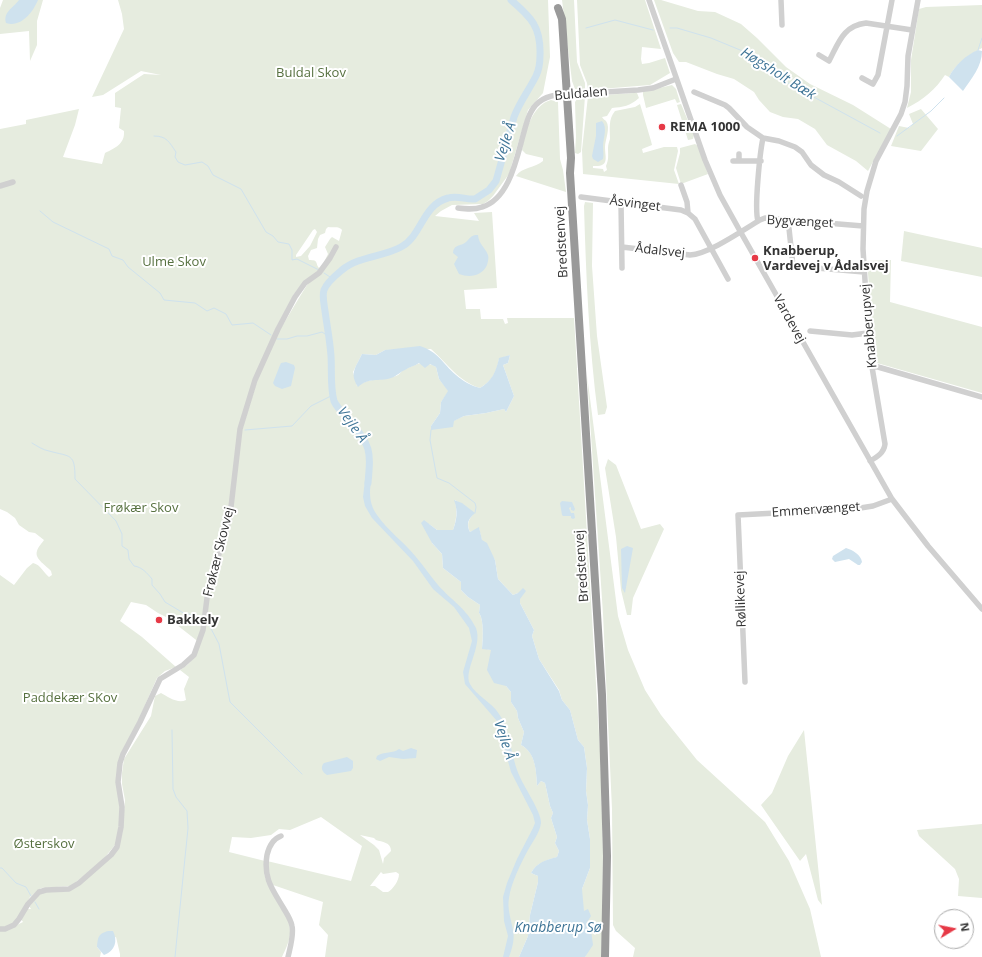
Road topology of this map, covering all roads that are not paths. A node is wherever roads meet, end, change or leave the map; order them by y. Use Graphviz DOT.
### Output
graph roads {
  1 [pos="649,0"];
  2 [pos="781,0"];
  3 [pos="892,0"];
  4 [pos="918,0"];
  5 [pos="558,4"];
  6 [pos="782,25"];
  7 [pos="887,26"];
  8 [pos="912,30"];
  9 [pos="819,55"];
  10 [pos="862,78"];
  11 [pos="676,79"];
  12 [pos="694,92"];
  13 [pos="565,94"];
  14 [pos="763,138"];
  15 [pos="738,154"];
  16 [pos="761,161"];
  17 [pos="13,182"];
  18 [pos="681,185"];
  19 [pos="0,186"];
  20 [pos="861,196"];
  21 [pos="581,197"];
  22 [pos="621,203"];
  23 [pos="458,208"];
  24 [pos="688,213"];
  25 [pos="788,219"];
  26 [pos="758,221"];
  27 [pos="863,226"];
  28 [pos="740,231"];
  29 [pos="336,247"];
  30 [pos="622,247"];
  31 [pos="711,248"];
  32 [pos="622,268"];
  33 [pos="864,272"];
  34 [pos="728,279"];
  35 [pos="810,331"];
  36 [pos="868,333"];
  37 [pos="872,367"];
  38 [pos="982,397"];
  39 [pos="870,461"];
  40 [pos="892,499"];
  41 [pos="738,515"];
  42 [pos="982,609"];
  43 [pos="745,682"];
  44 [pos="281,836"];
  45 [pos="0,929"];
  46 [pos="288,957"];
  47 [pos="605,957"];
  1 -- 11 [label="street, Vardevej"];
  2 -- 6 [label="street"];
  3 -- 7 [label="street"];
  4 -- 8 [label="street, Knabberupvej"];
  5 -- 13 [label="highway, Bredstenvej"];
  7 -- 8 [label="street"];
  7 -- 9 [label="street"];
  7 -- 10 [label="street"];
  8 -- 27 [label="street, Knabberupvej"];
  11 -- 13 [label="street, Buldalen"];
  11 -- 28 [label="street, Vardevej"];
  12 -- 14 [label="street"];
  13 -- 23 [label="street, Buldalen"];
  13 -- 47 [label="highway, Bredstenvej"];
  14 -- 16 [label="street"];
  14 -- 20 [label="street"];
  15 -- 16 [label="street"];
  16 -- 26 [label="street"];
  17 -- 19 [label="street"];
  18 -- 24 [label="street"];
  21 -- 22 [label="street, Åsvinget"];
  22 -- 24 [label="street, Åsvinget"];
  22 -- 30 [label="street"];
  24 -- 31 [label="street"];
  25 -- 26 [label="street, Bygvænget"];
  25 -- 27 [label="street, Bygvænget"];
  25 -- 33 [label="street"];
  26 -- 28 [label="street, Bygvænget"];
  27 -- 33 [label="street, Knabberupvej"];
  28 -- 31 [label="street, Ådalsvej"];
  28 -- 39 [label="street, Vardevej"];
  29 -- 45 [label="street, Frøkær Skovvej"];
  30 -- 31 [label="street, Ådalsvej"];
  30 -- 32 [label="street"];
  31 -- 34 [label="street"];
  33 -- 36 [label="street, Knabberupvej"];
  35 -- 36 [label="street"];
  36 -- 37 [label="street, Knabberupvej"];
  37 -- 38 [label="street"];
  37 -- 39 [label="street, Knabberupvej"];
  39 -- 40 [label="street, Vardevej"];
  40 -- 41 [label="street, Emmervænget"];
  40 -- 42 [label="street, Vardevej"];
  41 -- 43 [label="street, Røllikevej"];
  44 -- 46 [label="street"];
}
